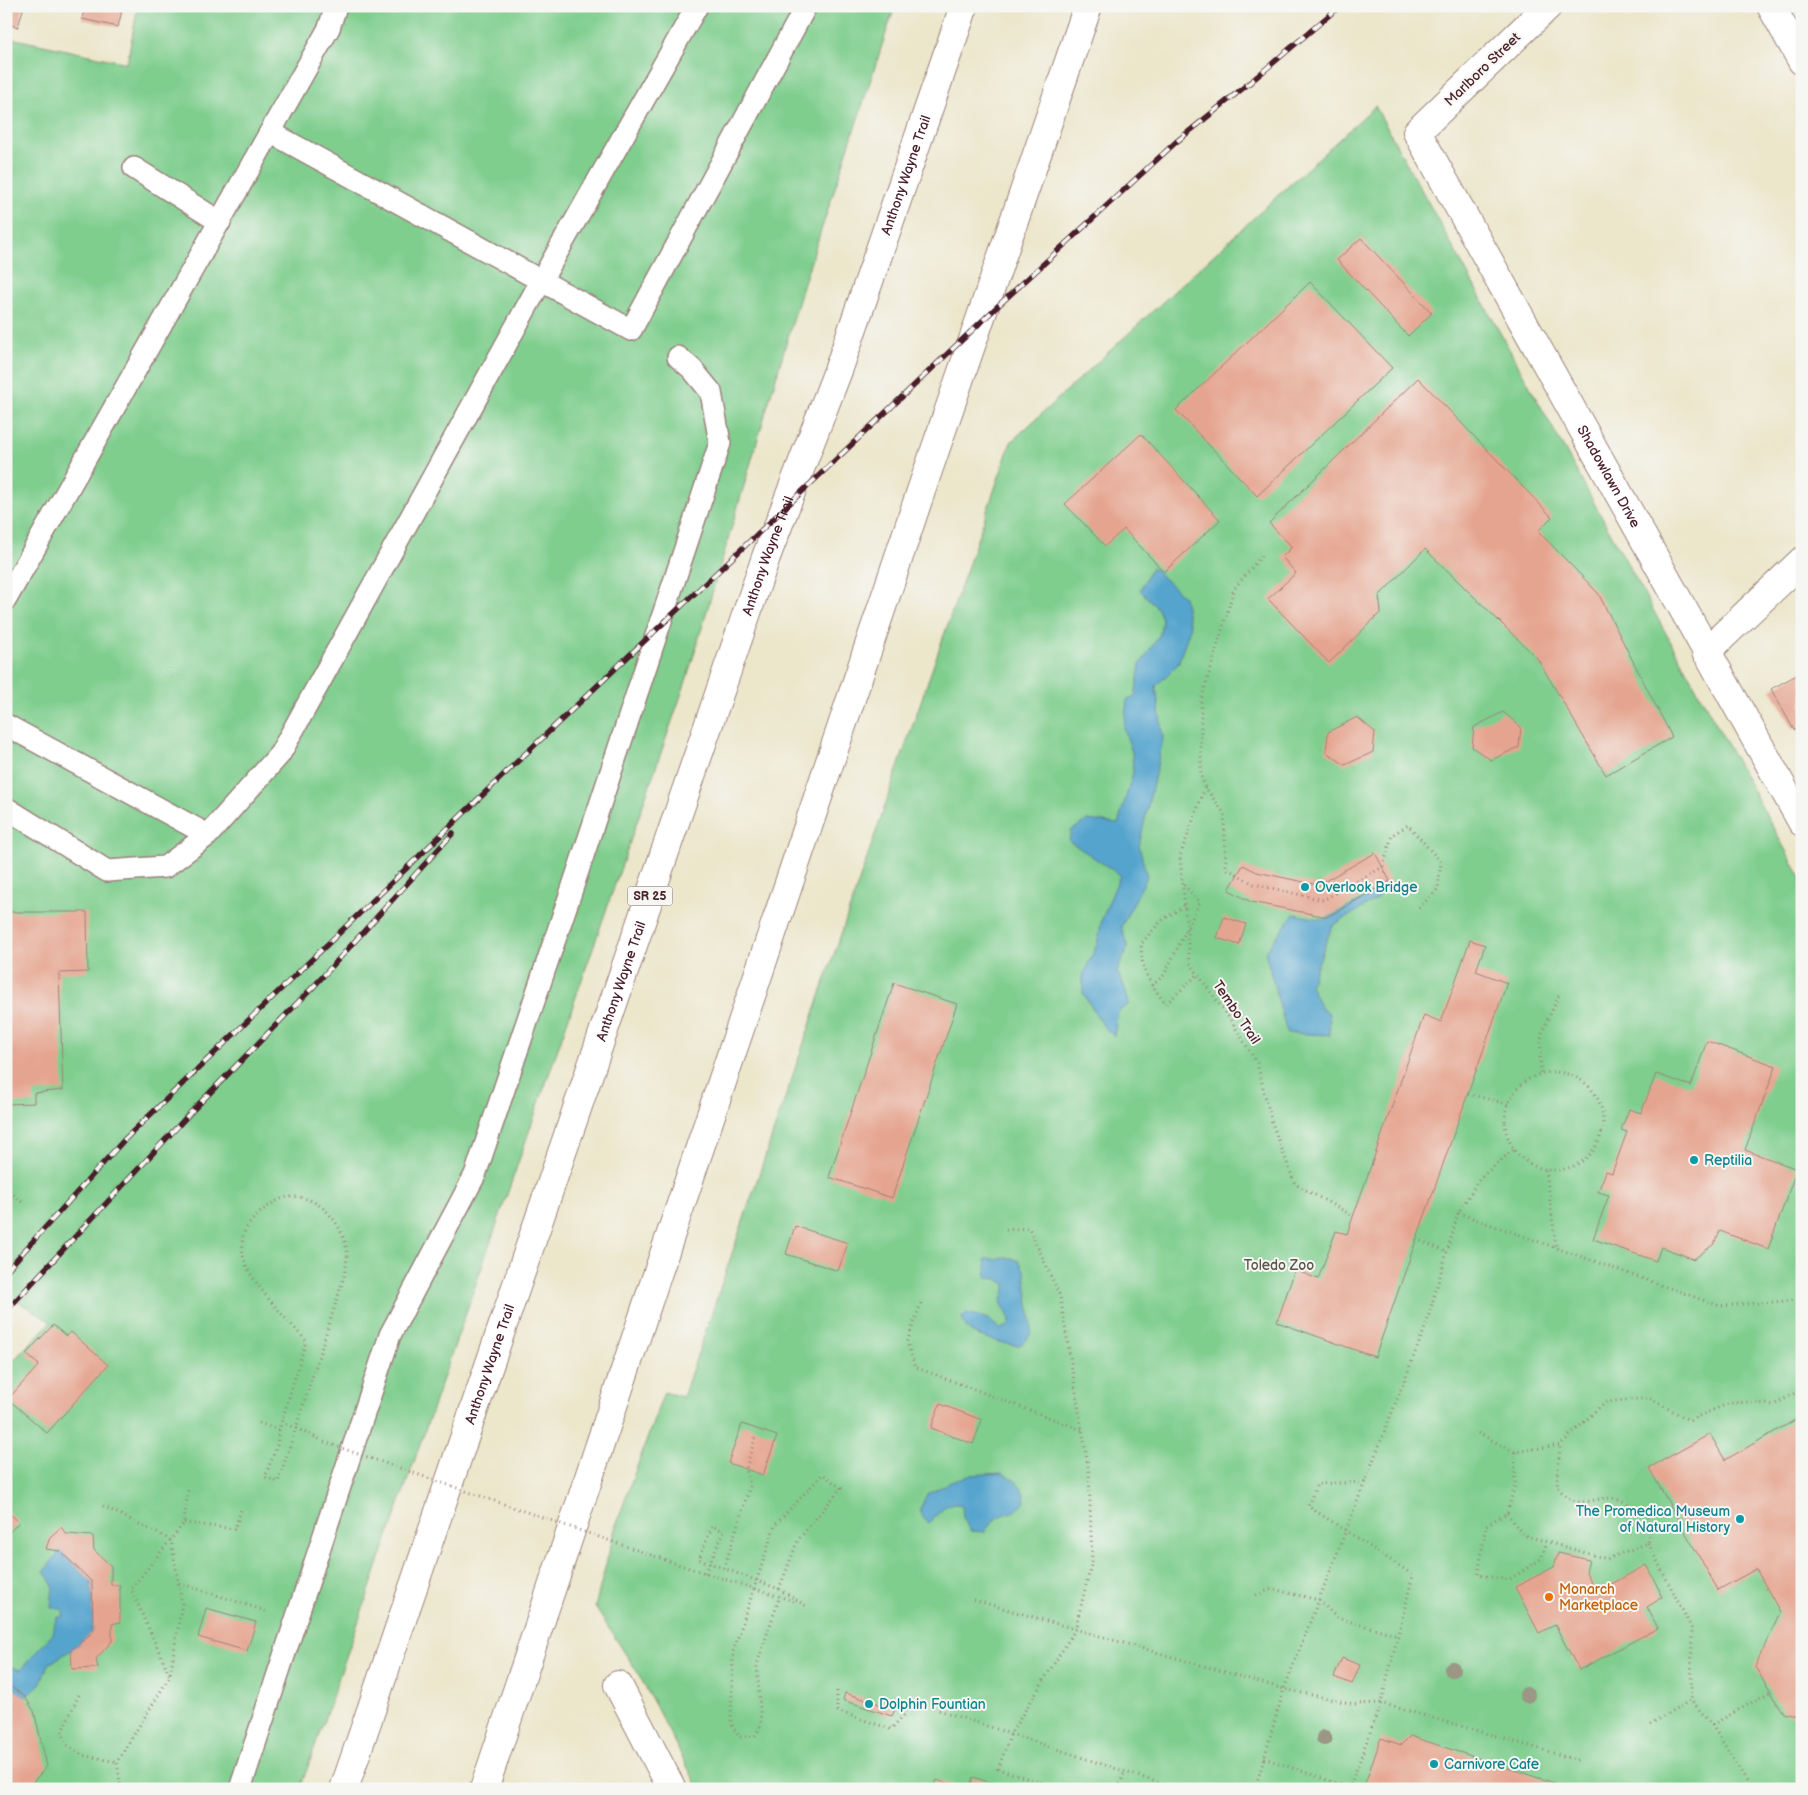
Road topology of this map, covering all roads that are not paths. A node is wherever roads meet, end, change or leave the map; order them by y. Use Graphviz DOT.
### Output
graph roads {
  1 [pos="336,6"];
  2 [pos="697,6"];
  3 [pos="806,6"];
  4 [pos="964,6"];
  5 [pos="1088,6"];
  6 [pos="1548,6"];
  7 [pos="1771,6"];
  8 [pos="1802,61"];
  9 [pos="270,132"];
  10 [pos="1417,132"];
  11 [pos="134,168"];
  12 [pos="220,222"];
  13 [pos="541,282"];
  14 [pos="678,357"];
  15 [pos="1802,561"];
  16 [pos="6,599"];
  17 [pos="1706,652"];
  18 [pos="6,725"];
  19 [pos="6,808"];
  20 [pos="1802,822"];
  21 [pos="208,835"];
  22 [pos="618,1685"];
  23 [pos="240,1789"];
  24 [pos="344,1789"];
  25 [pos="484,1789"];
  26 [pos="672,1789"];
  1 -- 9 [label="lane"];
  2 -- 13 [label="lane"];
  3 -- 13 [label="lane"];
  4 -- 24 [label="main road, Anthony Wayne Trail / SR 25"];
  5 -- 25 [label="main road"];
  6 -- 10 [label="main road, Marlboro Street"];
  7 -- 8 [label="main road"];
  9 -- 12 [label="lane"];
  9 -- 13 [label="lane"];
  10 -- 17 [label="main road, Shadowlawn Drive"];
  11 -- 12 [label="lane"];
  12 -- 16 [label="lane"];
  13 -- 21 [label="lane"];
  14 -- 23 [label="lane"];
  15 -- 17 [label="main road"];
  17 -- 20 [label="main road, Shadowlawn Drive"];
  18 -- 21 [label="lane"];
  19 -- 21 [label="lane"];
  22 -- 26 [label="main road"];
}
